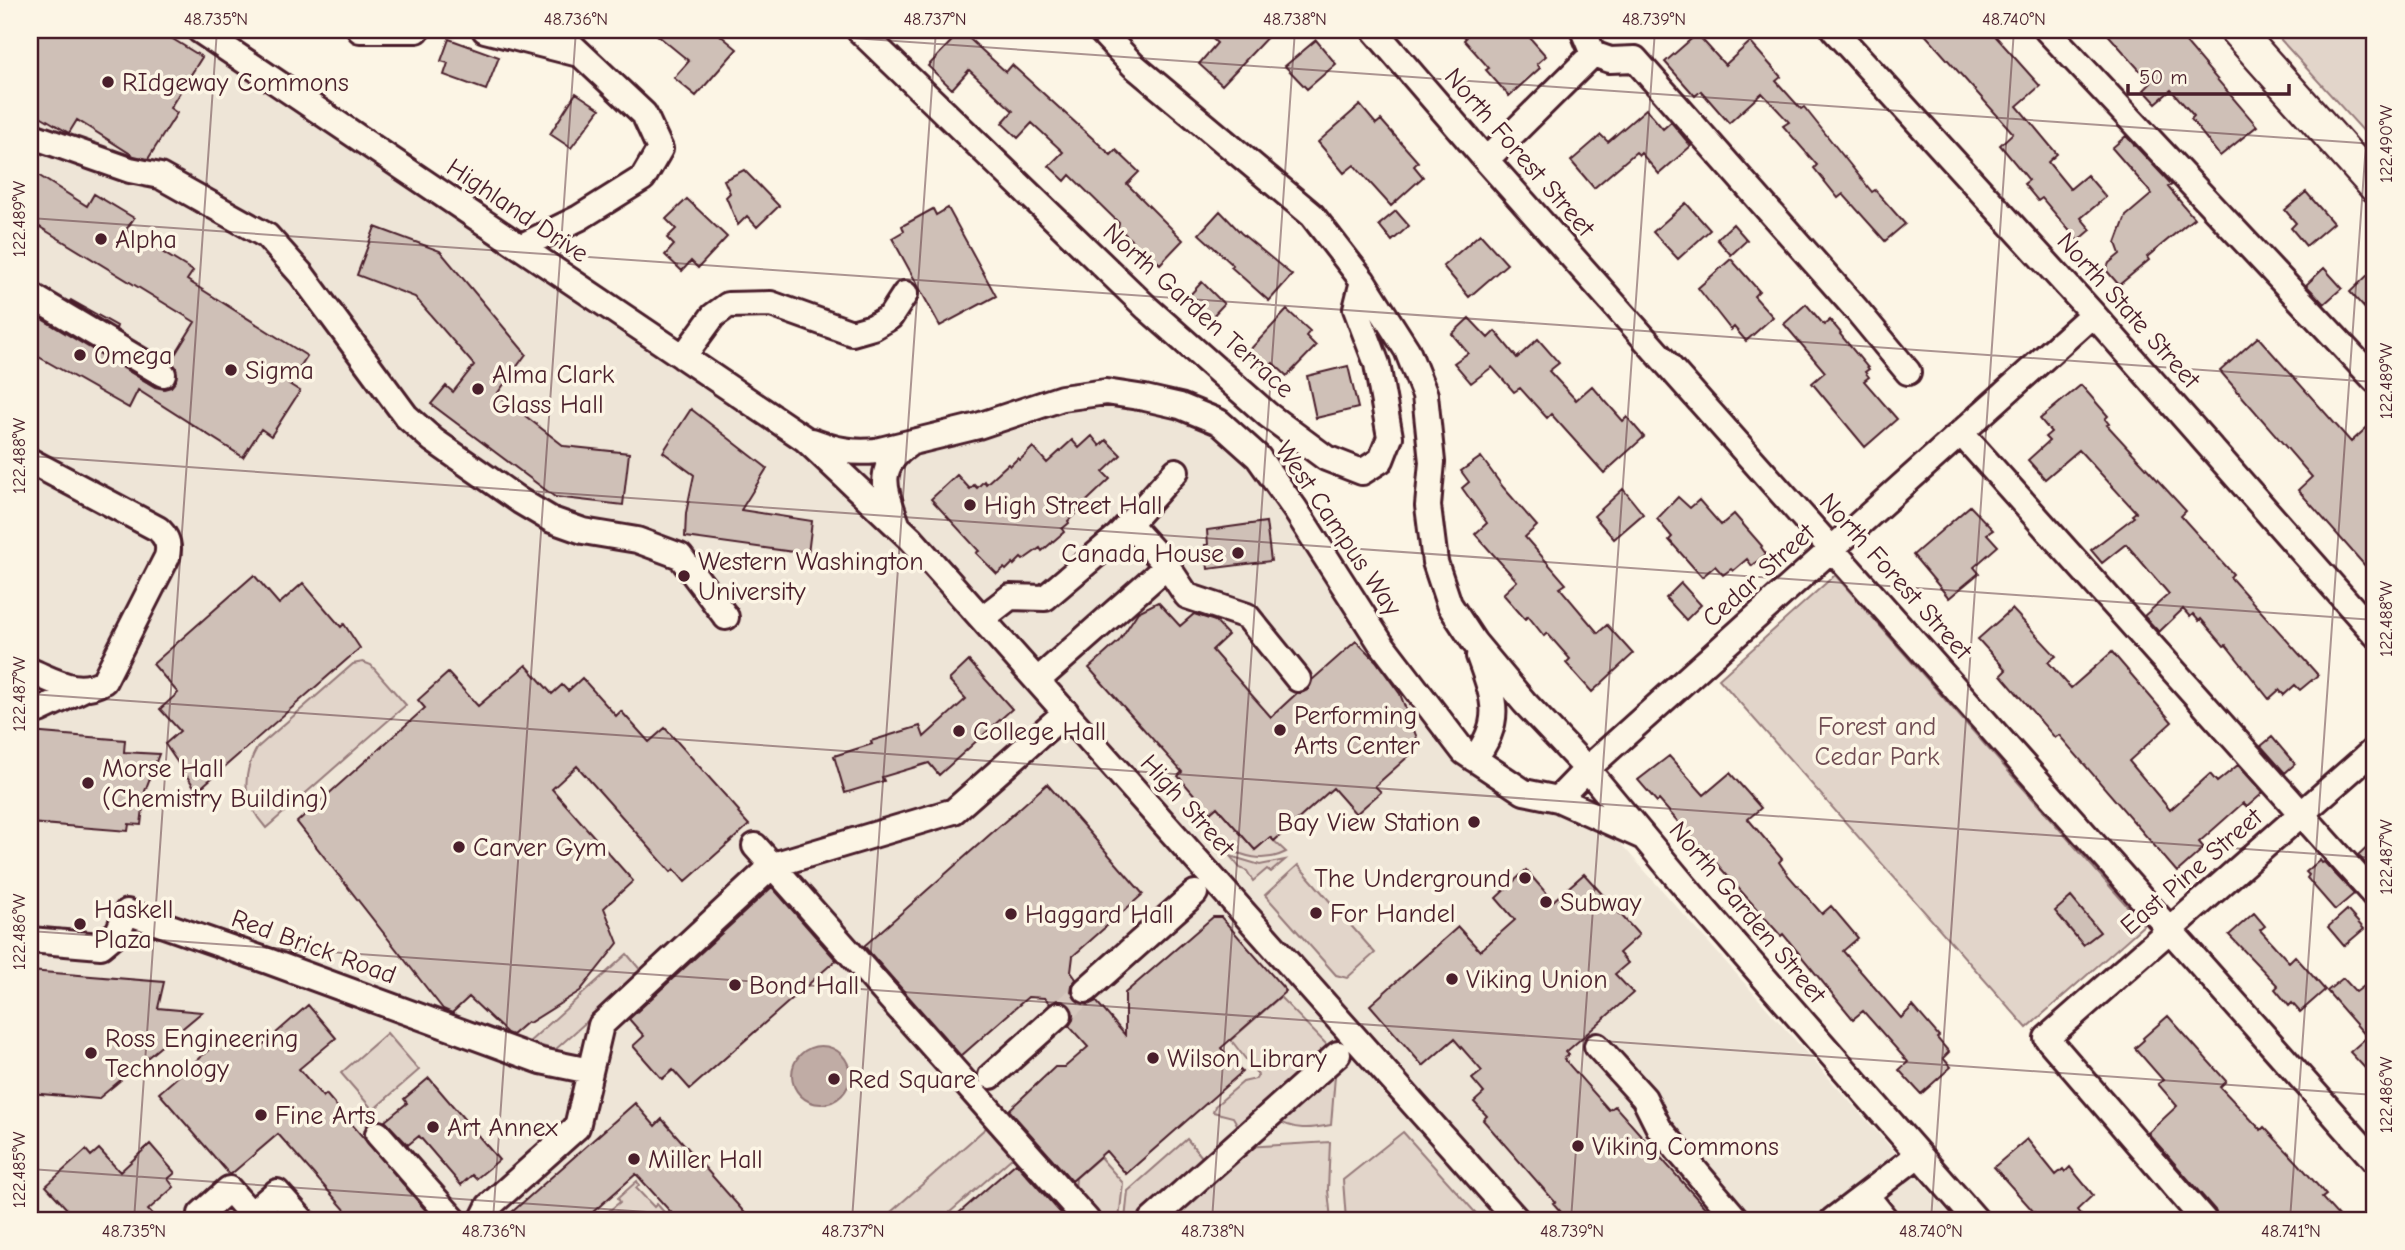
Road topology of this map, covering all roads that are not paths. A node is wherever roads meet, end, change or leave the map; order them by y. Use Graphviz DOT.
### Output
graph roads {
  1 [pos="199,30"];
  2 [pos="360,30"];
  3 [pos="416,30"];
  4 [pos="485,30"];
  5 [pos="555,30"];
  6 [pos="859,30"];
  7 [pos="1100,30"];
  8 [pos="1374,30"];
  9 [pos="1583,30"];
  10 [pos="1833,30"];
  11 [pos="2047,30"];
  12 [pos="2236,30"];
  13 [pos="1592,54"];
  14 [pos="581,55"];
  15 [pos="30,135"];
  16 [pos="1486,160"];
  17 [pos="2375,186"];
  18 [pos="520,247"];
  19 [pos="1363,281"];
  20 [pos="905,294"];
  21 [pos="30,295"];
  22 [pos="2094,314"];
  23 [pos="683,357"];
  24 [pos="1908,372"];
  25 [pos="163,374"];
  26 [pos="2375,380"];
  27 [pos="1961,433"];
  28 [pos="805,439"];
  29 [pos="909,444"];
  30 [pos="30,461"];
  31 [pos="1176,471"];
  32 [pos="1129,524"];
  33 [pos="897,525"];
  34 [pos="1832,550"];
  35 [pos="1167,566"];
  36 [pos="726,617"];
  37 [pos="983,618"];
  38 [pos="2375,634"];
  39 [pos="1474,642"];
  40 [pos="30,671"];
  41 [pos="1298,679"];
  42 [pos="1038,680"];
  43 [pos="83,690"];
  44 [pos="30,709"];
  45 [pos="1066,712"];
  46 [pos="2375,749"];
  47 [pos="1474,759"];
  48 [pos="1587,769"];
  49 [pos="1558,799"];
  50 [pos="2302,814"];
  51 [pos="1646,838"];
  52 [pos="755,846"];
  53 [pos="773,865"];
  54 [pos="1195,893"];
  55 [pos="2375,896"];
  56 [pos="2170,928"];
  57 [pos="30,940"];
  58 [pos="1086,990"];
  59 [pos="1059,1015"];
  60 [pos="1597,1046"];
  61 [pos="1338,1054"];
  62 [pos="590,1071"];
  63 [pos="991,1076"];
  64 [pos="378,1133"];
  65 [pos="1918,1155"];
  66 [pos="2375,1161"];
  67 [pos="1866,1195"];
  68 [pos="201,1214"];
  69 [pos="1842,1218"];
  70 [pos="302,1220"];
  71 [pos="454,1220"];
  72 [pos="482,1220"];
  73 [pos="1087,1220"];
  74 [pos="1152,1220"];
  75 [pos="1517,1220"];
  76 [pos="1737,1220"];
  77 [pos="1886,1220"];
  78 [pos="1976,1220"];
  79 [pos="2204,1220"];
  1 -- 18 [label="street, Highland Drive"];
  2 -- 3 [label="street"];
  4 -- 14 [label="street"];
  5 -- 14 [label="street"];
  6 -- 19 [label="street, North Garden Terrace"];
  7 -- 19 [label="street, North Garden Street"];
  8 -- 16 [label="street, North Forest Street"];
  9 -- 13 [label="street"];
  10 -- 22 [label="street, North State Street"];
  11 -- 26 [label="street"];
  12 -- 17 [label="main road"];
  13 -- 16 [label="street"];
  13 -- 24 [label="street"];
  14 -- 18 [label="street"];
  15 -- 36 [label="street"];
  16 -- 34 [label="street, North Forest Street"];
  18 -- 23 [label="street, Highland Drive"];
  19 -- 39 [label="street, North Garden Street"];
  20 -- 23 [label="street"];
  21 -- 25 [label="street"];
  22 -- 27 [label="street, Cedar Street"];
  22 -- 38 [label="street, North State Street"];
  23 -- 28 [label="street, Highland Drive"];
  27 -- 34 [label="street, Cedar Street"];
  27 -- 50 [label="street"];
  28 -- 29 [label="street, West Campus Way"];
  28 -- 33 [label="street, High Street"];
  29 -- 33 [label="street"];
  29 -- 47 [label="street, West Campus Way"];
  30 -- 43 [label="street"];
  31 -- 32 [label="street"];
  32 -- 35 [label="street"];
  32 -- 37 [label="street"];
  33 -- 37 [label="street, High Street"];
  34 -- 48 [label="street, Cedar Street"];
  34 -- 56 [label="street, North Forest Street"];
  35 -- 41 [label="street"];
  35 -- 42 [label="street"];
  37 -- 42 [label="street, High Street"];
  39 -- 47 [label="street, North Garden Street"];
  39 -- 48 [label="street, North Garden Street"];
  40 -- 43 [label="street"];
  42 -- 45 [label="street, High Street"];
  43 -- 44 [label="street"];
  45 -- 53 [label="street"];
  45 -- 75 [label="street, High Street"];
  46 -- 50 [label="street, East Pine Street"];
  47 -- 49 [label="street, West Campus Way"];
  48 -- 49 [label="street, Cedar Street"];
  48 -- 51 [label="street, North Garden Street"];
  49 -- 51 [label="street, West Campus Way"];
  50 -- 55 [label="street"];
  50 -- 56 [label="street, East Pine Street"];
  51 -- 65 [label="street, North Garden Street"];
  52 -- 53 [label="street"];
  53 -- 62 [label="street"];
  53 -- 73 [label="street"];
  54 -- 58 [label="street"];
  56 -- 66 [label="street, North Forest Street"];
  56 -- 79 [label="street, East Pine Street"];
  57 -- 62 [label="street, Red Brick Road"];
  59 -- 63 [label="street"];
  60 -- 76 [label="street"];
  61 -- 74 [label="street"];
  62 -- 72 [label="street"];
  64 -- 71 [label="street"];
  65 -- 67 [label="street"];
  65 -- 78 [label="street, North Garden Street"];
  67 -- 69 [label="street"];
  67 -- 77 [label="street"];
  68 -- 70 [label="street"];
}
